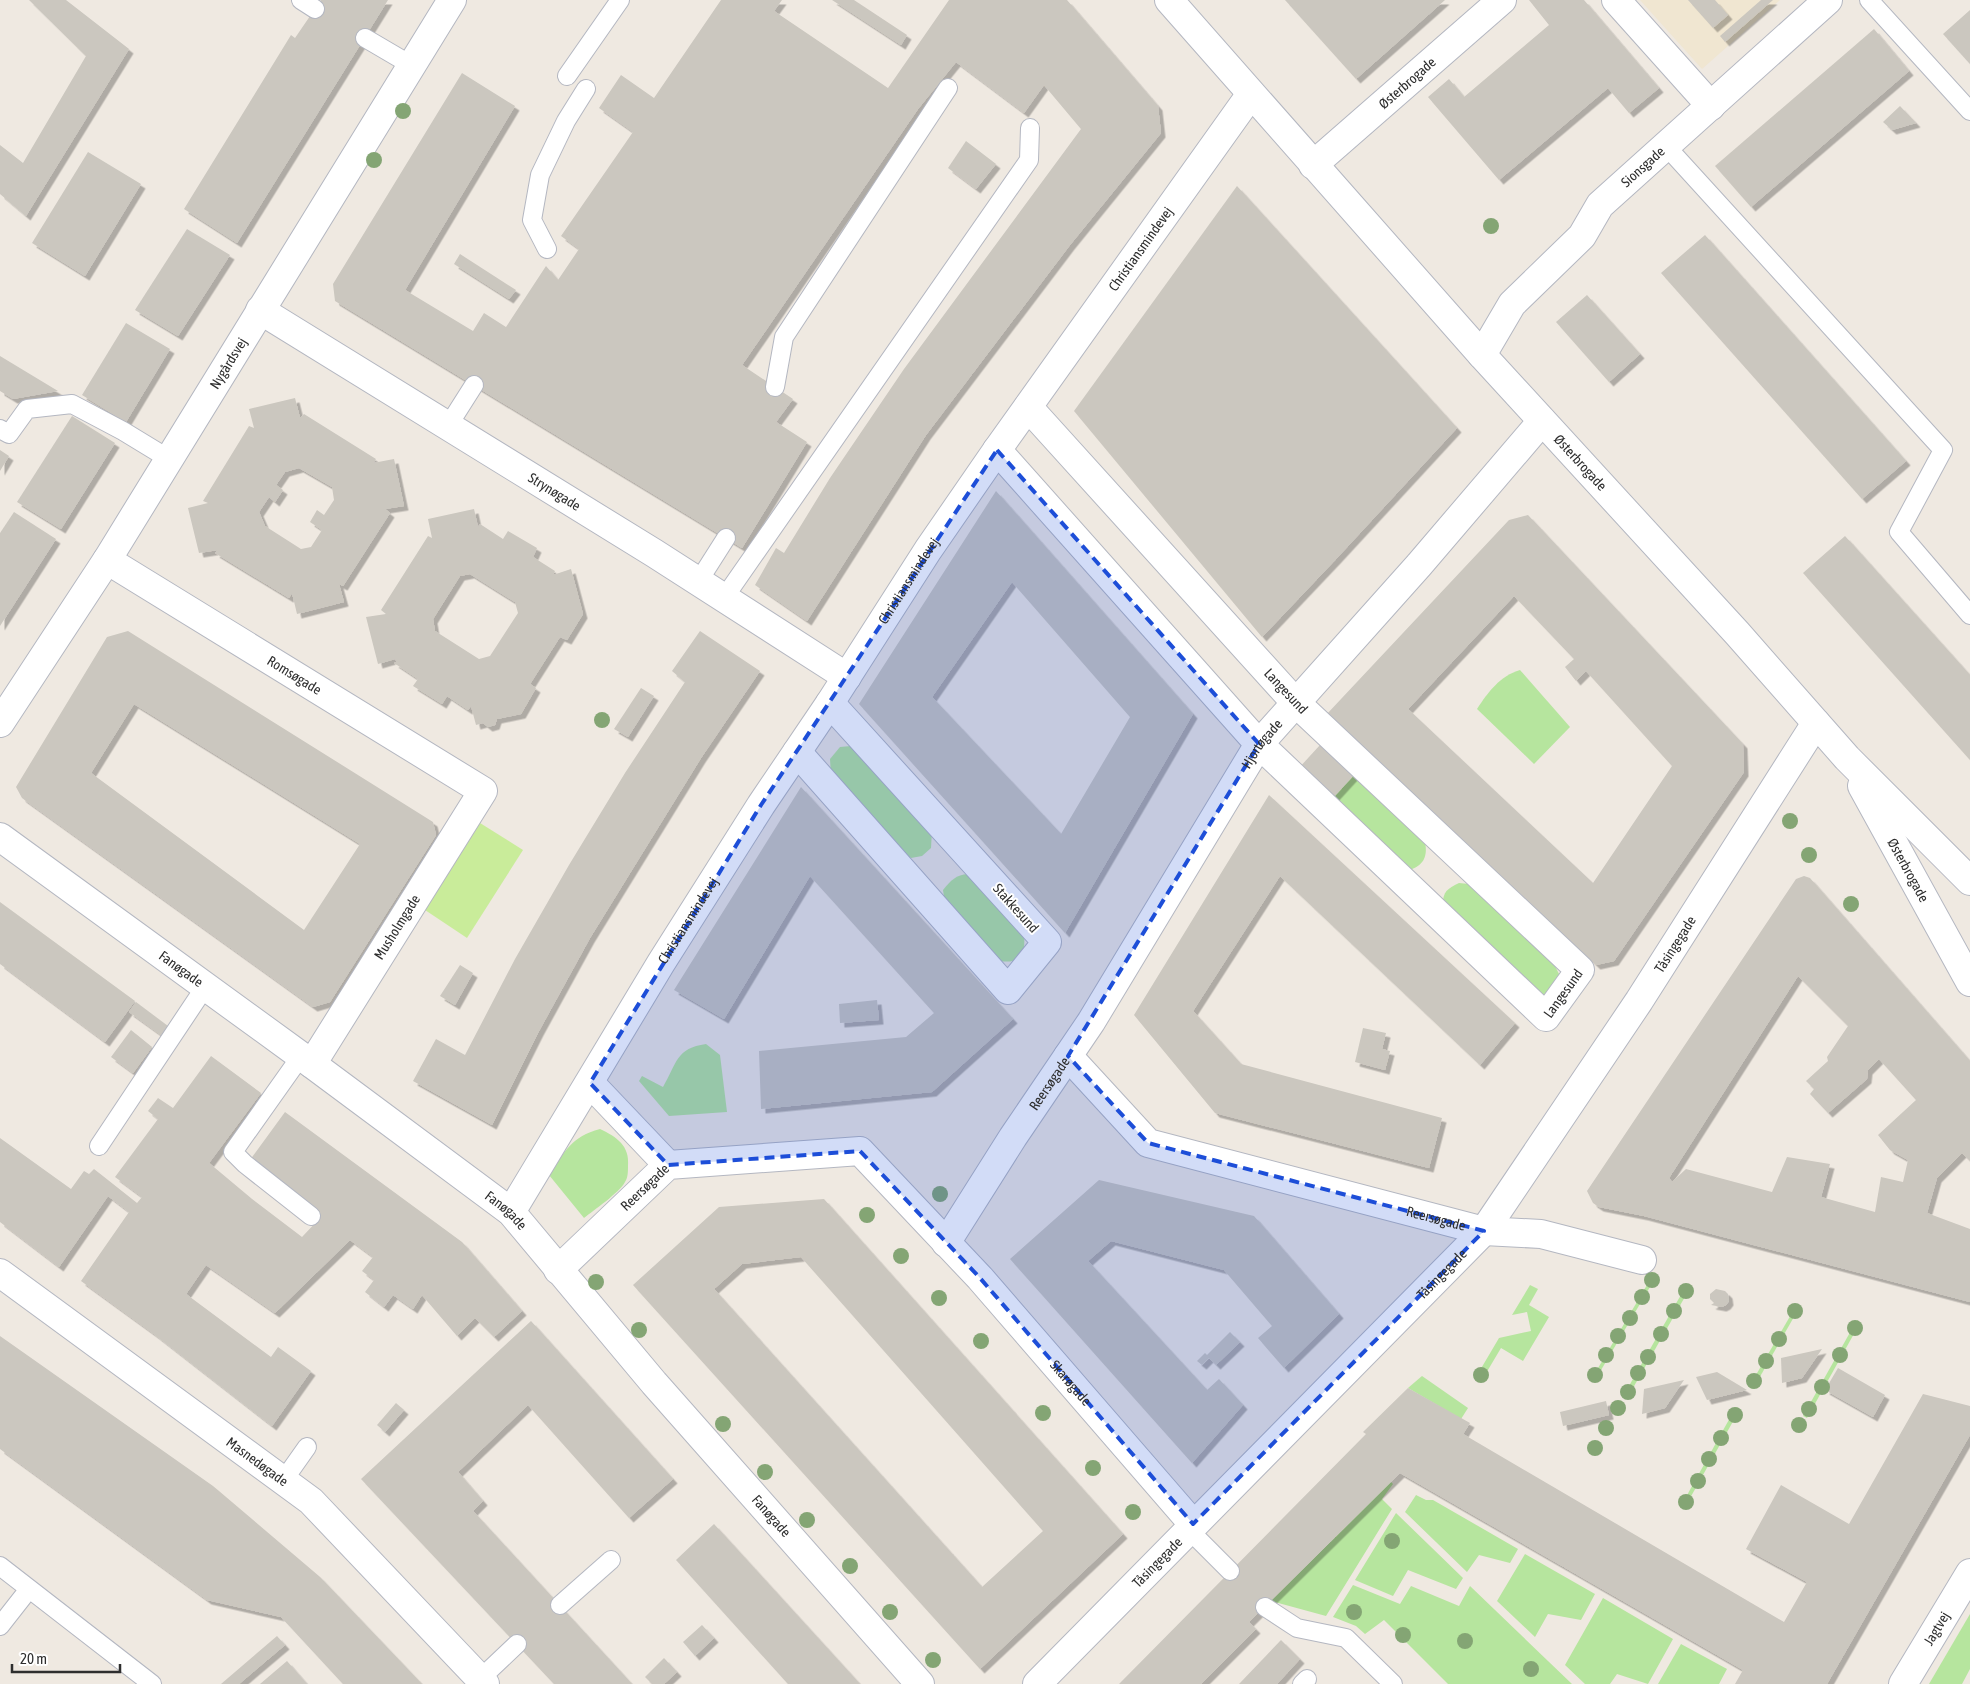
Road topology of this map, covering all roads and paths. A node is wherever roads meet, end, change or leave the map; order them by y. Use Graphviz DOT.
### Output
graph roads {
  1 [pos="452,0"];
  2 [pos="1169,0"];
  3 [pos="1502,0"];
  4 [pos="1616,0"];
  5 [pos="1828,0"];
  6 [pos="1869,0"];
  7 [pos="615,7"];
  8 [pos="365,38"];
  9 [pos="411,65"];
  10 [pos="566,76"];
  11 [pos="948,88"];
  12 [pos="586,89"];
  13 [pos="1251,94"];
  14 [pos="1711,106"];
  15 [pos="1970,110"];
  16 [pos="1030,128"];
  17 [pos="1666,146"];
  18 [pos="1314,165"];
  19 [pos="547,249"];
  20 [pos="260,310"];
  21 [pos="1482,355"];
  22 [pos="474,385"];
  23 [pos="775,387"];
  24 [pos="1028,407"];
  25 [pos="1542,421"];
  26 [pos="448,426"];
  27 [pos="0,428"];
  28 [pos="998,450"];
  29 [pos="168,460"];
  30 [pos="726,538"];
  31 [pos="107,560"];
  32 [pos="698,582"];
  33 [pos="724,598"];
  34 [pos="1970,615"];
  35 [pos="847,677"];
  36 [pos="1295,702"];
  37 [pos="830,704"];
  38 [pos="0,723"];
  39 [pos="1816,723"];
  40 [pos="1258,744"];
  41 [pos="797,752"];
  42 [pos="1847,758"];
  43 [pos="482,791"];
  44 [pos="0,837"];
  45 [pos="1970,882"];
  46 [pos="1970,982"];
  47 [pos="205,986"];
  48 [pos="1068,1056"];
  49 [pos="307,1060"];
  50 [pos="590,1083"];
  51 [pos="99,1146"];
  52 [pos="668,1165"];
  53 [pos="511,1212"];
  54 [pos="311,1216"];
  55 [pos="1484,1231"];
  56 [pos="946,1243"];
  57 [pos="1642,1260"];
  58 [pos="558,1270"];
  59 [pos="0,1273"];
  60 [pos="307,1448"];
  61 [pos="283,1481"];
  62 [pos="1191,1527"];
  63 [pos="611,1560"];
  64 [pos="0,1566"];
  65 [pos="1230,1571"];
  66 [pos="1970,1574"];
  67 [pos="29,1589"];
  68 [pos="560,1605"];
  69 [pos="1265,1607"];
  70 [pos="0,1626"];
  71 [pos="517,1644"];
  72 [pos="482,1682"];
  73 [pos="152,1684"];
  74 [pos="920,1684"];
  75 [pos="1037,1684"];
  76 [pos="1393,1684"];
  77 [pos="1903,1684"];
  1 -- 9 [label="street, Nygårdsvej"];
  2 -- 13 [label="street, Østerbrogade"];
  3 -- 18 [label="street, Østerbrogade"];
  4 -- 14 [label="street"];
  5 -- 14 [label="street, Sionsgade"];
  6 -- 15 [label="lane"];
  7 -- 10 [label="lane"];
  8 -- 9 [label="lane"];
  9 -- 20 [label="street, Nygårdsvej"];
  11 -- 23 [label="lane"];
  12 -- 19 [label="lane"];
  13 -- 18 [label="street, Østerbrogade"];
  13 -- 24 [label="street, Christiansmindevej"];
  14 -- 17 [label="street, Sionsgade"];
  16 -- 33 [label="lane"];
  17 -- 21 [label="street, Sionsgade"];
  17 -- 34 [label="lane"];
  18 -- 21 [label="street, Østerbrogade"];
  20 -- 26 [label="street, Strynøgade"];
  20 -- 29 [label="street, Nygårdsvej"];
  21 -- 25 [label="street, Østerbrogade"];
  22 -- 26 [label="lane"];
  24 -- 28 [label="street, Christiansmindevej"];
  24 -- 36 [label="street, Langesund"];
  25 -- 36 [label="street, Hjortøgade"];
  25 -- 39 [label="street, Østerbrogade"];
  26 -- 32 [label="street, Strynøgade"];
  27 -- 29 [label="lane"];
  28 -- 35 [label="street, Christiansmindevej"];
  28 -- 40 [label="street, Langesund"];
  29 -- 31 [label="street, Nygårdsvej"];
  30 -- 32 [label="lane"];
  31 -- 38 [label="street, Nygårdsvej"];
  31 -- 43 [label="street, Romsøgade"];
  32 -- 33 [label="street, Strynøgade"];
  33 -- 35 [label="street, Strynøgade"];
  35 -- 37 [label="street, Christiansmindevej"];
  36 -- 40 [label="street, Hjortøgade"];
  36 -- 40 [label="street, Langesund"];
  37 -- 41 [label="street, Christiansmindevej"];
  37 -- 41 [label="street, Stakkesund"];
  39 -- 42 [label="street, Østerbrogade"];
  39 -- 55 [label="street, Tåsingegade"];
  40 -- 48 [label="street, Hjortøgade"];
  41 -- 50 [label="street, Christiansmindevej"];
  42 -- 45 [label="street, Østerbrogade"];
  42 -- 46 [label="street, Østerbrogade"];
  43 -- 49 [label="street, Musholmgade"];
  44 -- 47 [label="street, Fanøgade"];
  47 -- 49 [label="street, Fanøgade"];
  47 -- 51 [label="lane"];
  48 -- 55 [label="street, Reersøgade"];
  48 -- 56 [label="street, Reersøgade"];
  49 -- 53 [label="street, Fanøgade"];
  49 -- 54 [label="lane"];
  50 -- 52 [label="street"];
  50 -- 53 [label="street, Christiansmindevej"];
  52 -- 56 [label="street, Reersøgade"];
  52 -- 58 [label="street, Reersøgade"];
  53 -- 58 [label="street, Fanøgade"];
  55 -- 57 [label="street, Reersøgade"];
  55 -- 62 [label="street, Tåsingegade"];
  56 -- 62 [label="street, Skarøgade"];
  58 -- 74 [label="street, Fanøgade"];
  59 -- 61 [label="street, Masnedøgade"];
  60 -- 61 [label="lane"];
  61 -- 72 [label="street, Masnedøgade"];
  62 -- 65 [label="lane"];
  62 -- 75 [label="street, Tåsingegade"];
  63 -- 68 [label="lane"];
  64 -- 67 [label="lane"];
  66 -- 77 [label="street, Jagtvej"];
  67 -- 70 [label="lane"];
  67 -- 73 [label="lane"];
  69 -- 76 [label="lane"];
  71 -- 72 [label="lane"];
}
